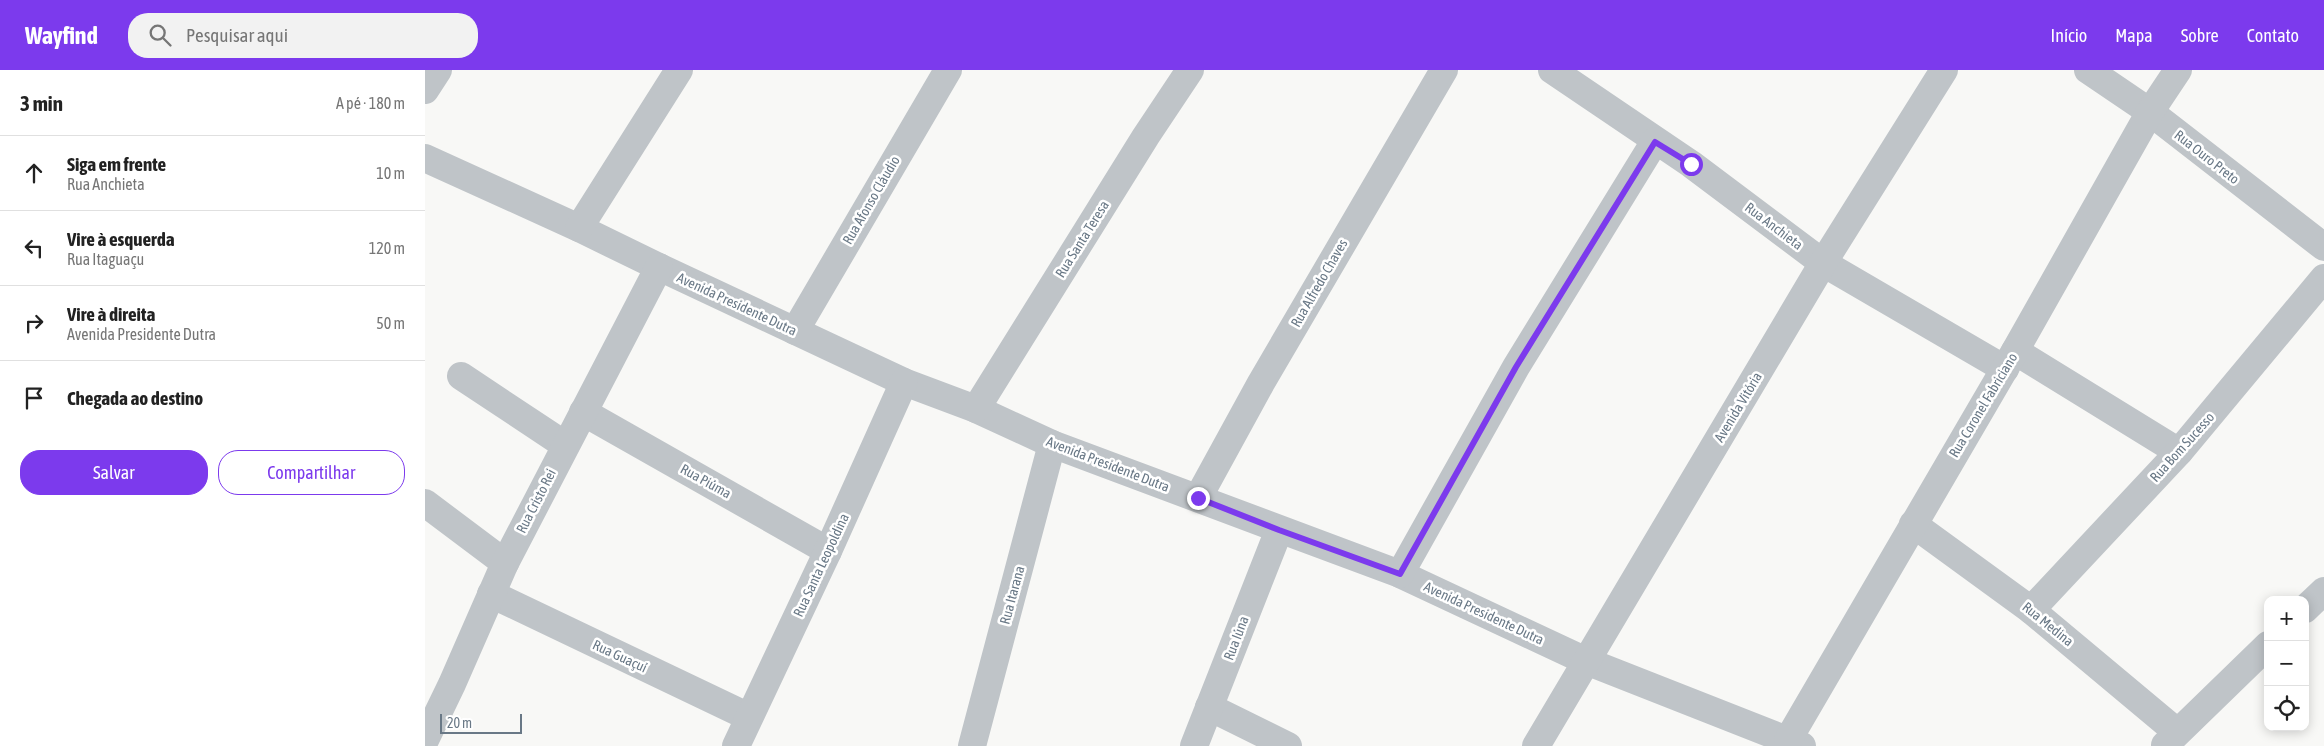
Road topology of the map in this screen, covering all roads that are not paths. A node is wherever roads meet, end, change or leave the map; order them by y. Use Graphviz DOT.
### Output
graph roads {
  1 [pos="438,70"];
  2 [pos="679,70"];
  3 [pos="948,70"];
  4 [pos="1190,70"];
  5 [pos="1444,70"];
  6 [pos="1551,70"];
  7 [pos="2088,70"];
  8 [pos="2177,70"];
  9 [pos="1933,74"];
  10 [pos="425,90"];
  11 [pos="2150,112"];
  12 [pos="1655,142"];
  13 [pos="425,158"];
  14 [pos="579,228"];
  15 [pos="2322,241"];
  16 [pos="1823,263"];
  17 [pos="659,268"];
  18 [pos="2324,278"];
  19 [pos="795,331"];
  20 [pos="2010,360"];
  21 [pos="461,376"];
  22 [pos="904,382"];
  23 [pos="977,409"];
  24 [pos="583,412"];
  25 [pos="565,444"];
  26 [pos="1052,444"];
  27 [pos="2179,452"];
  28 [pos="1198,498"];
  29 [pos="425,503"];
  30 [pos="1913,524"];
  31 [pos="1279,530"];
  32 [pos="828,550"];
  33 [pos="505,563"];
  34 [pos="1400,574"];
  35 [pos="2324,591"];
  36 [pos="491,594"];
  37 [pos="2309,605"];
  38 [pos="2031,610"];
  39 [pos="2264,649"];
  40 [pos="1586,661"];
  41 [pos="1209,707"];
  42 [pos="749,717"];
  43 [pos="2170,739"];
  44 [pos="425,740"];
  45 [pos="1795,743"];
  46 [pos="736,746"];
  47 [pos="972,746"];
  48 [pos="1194,746"];
  49 [pos="1288,746"];
  50 [pos="1536,746"];
  1 -- 10 [label="street"];
  2 -- 14 [label="street"];
  3 -- 19 [label="street, Rua Afonso Cláudio"];
  4 -- 23 [label="street, Rua Santa Teresa"];
  5 -- 28 [label="street, Rua Alfredo Chaves"];
  6 -- 12 [label="street, Rua Anchieta"];
  7 -- 11 [label="street, Rua Ouro Preto"];
  8 -- 11 [label="street, Rua Coronel Fabriciano"];
  9 -- 16 [label="street, Avenida Vitória"];
  11 -- 15 [label="street, Rua Ouro Preto"];
  11 -- 20 [label="street, Rua Coronel Fabriciano"];
  12 -- 16 [label="street, Rua Anchieta"];
  12 -- 34 [label="street"];
  13 -- 14 [label="street, Avenida Presidente Dutra"];
  14 -- 17 [label="street, Avenida Presidente Dutra"];
  16 -- 20 [label="street, Rua Anchieta"];
  16 -- 40 [label="street, Avenida Vitória"];
  17 -- 19 [label="street, Avenida Presidente Dutra"];
  17 -- 24 [label="street, Rua Cristo Rei"];
  18 -- 27 [label="street, Rua Bom Sucesso"];
  19 -- 22 [label="street, Avenida Presidente Dutra"];
  20 -- 27 [label="street, Rua Anchieta"];
  20 -- 30 [label="street, Rua Coronel Fabriciano"];
  21 -- 25 [label="street"];
  22 -- 23 [label="street, Avenida Presidente Dutra"];
  22 -- 32 [label="street, Rua Santa Leopoldina"];
  23 -- 26 [label="street, Avenida Presidente Dutra"];
  24 -- 25 [label="street, Rua Cristo Rei"];
  24 -- 32 [label="street, Rua Piúma"];
  25 -- 33 [label="street, Rua Cristo Rei"];
  26 -- 28 [label="street, Avenida Presidente Dutra"];
  26 -- 47 [label="street, Rua Itarana"];
  27 -- 38 [label="street, Rua Bom Sucesso"];
  28 -- 31 [label="street, Avenida Presidente Dutra"];
  29 -- 33 [label="street"];
  30 -- 38 [label="street, Rua Medina"];
  30 -- 45 [label="street, Rua Coronel Fabriciano"];
  31 -- 34 [label="street, Avenida Presidente Dutra"];
  31 -- 41 [label="street, Rua Iúna"];
  32 -- 42 [label="street, Rua Santa Leopoldina"];
  33 -- 36 [label="street, Rua Cristo Rei"];
  34 -- 40 [label="street, Avenida Presidente Dutra"];
  35 -- 37 [label="street"];
  36 -- 42 [label="street, Rua Guaçuí"];
  36 -- 44 [label="street, Rua Cristo Rei"];
  38 -- 43 [label="street, Rua Medina"];
  39 -- 43 [label="street"];
  40 -- 45 [label="street, Avenida Presidente Dutra"];
  40 -- 50 [label="street, Avenida Vitória"];
  41 -- 48 [label="street, Rua Iúna"];
  41 -- 49 [label="street"];
  42 -- 46 [label="street, Rua Santa Leopoldina"];
}
